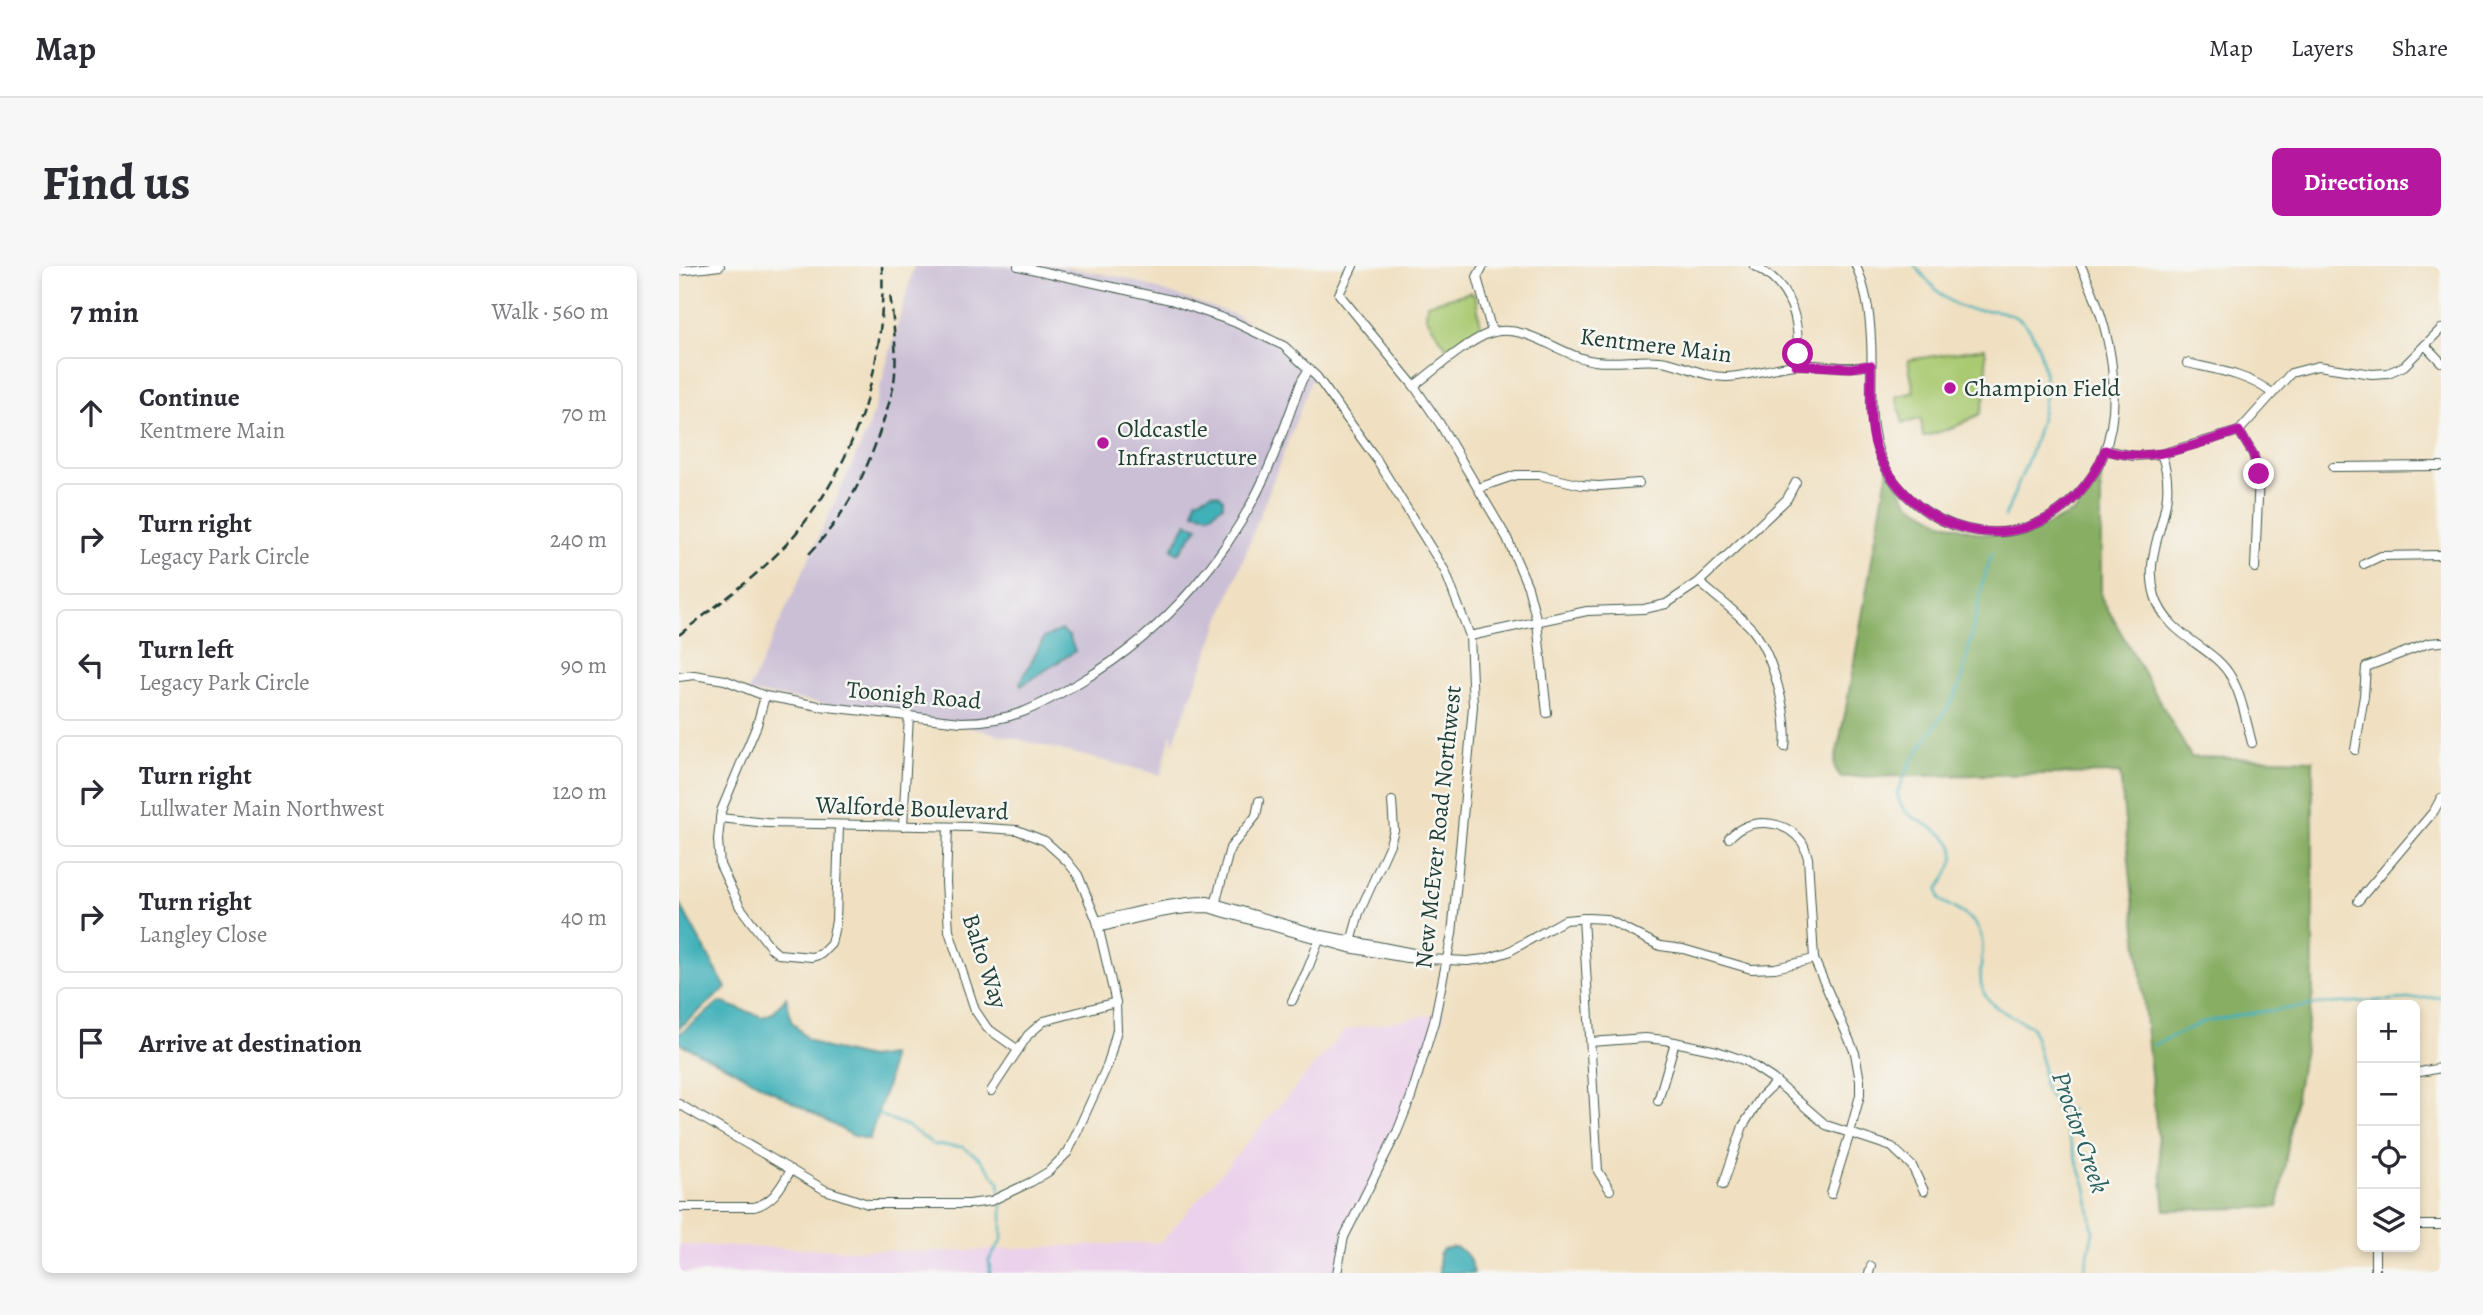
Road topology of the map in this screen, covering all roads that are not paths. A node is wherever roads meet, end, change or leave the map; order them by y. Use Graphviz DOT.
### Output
graph roads {
  1 [pos="720,266"];
  2 [pos="1018,266"];
  3 [pos="1353,266"];
  4 [pos="1483,266"];
  5 [pos="1754,266"];
  6 [pos="1856,266"];
  7 [pos="2081,266"];
  8 [pos="679,271"];
  9 [pos="2441,329"];
  10 [pos="1492,332"];
  11 [pos="2425,345"];
  12 [pos="2441,362"];
  13 [pos="2187,363"];
  14 [pos="1796,365"];
  15 [pos="1871,365"];
  16 [pos="1309,369"];
  17 [pos="1414,386"];
  18 [pos="2271,393"];
  19 [pos="2239,431"];
  20 [pos="2105,450"];
  21 [pos="2161,454"];
  22 [pos="2441,466"];
  23 [pos="2333,467"];
  24 [pos="1796,482"];
  25 [pos="1639,483"];
  26 [pos="1478,488"];
  27 [pos="2441,555"];
  28 [pos="2364,564"];
  29 [pos="2255,568"];
  30 [pos="1699,582"];
  31 [pos="1537,622"];
  32 [pos="1470,636"];
  33 [pos="2441,642"];
  34 [pos="679,677"];
  35 [pos="765,696"];
  36 [pos="1547,713"];
  37 [pos="909,715"];
  38 [pos="2252,743"];
  39 [pos="1785,747"];
  40 [pos="2355,750"];
  41 [pos="2441,799"];
  42 [pos="1259,801"];
  43 [pos="1392,801"];
  44 [pos="720,818"];
  45 [pos="839,825"];
  46 [pos="903,826"];
  47 [pos="948,827"];
  48 [pos="1729,838"];
  49 [pos="2358,901"];
  50 [pos="1215,906"];
  51 [pos="1583,918"];
  52 [pos="1098,925"];
  53 [pos="1320,938"];
  54 [pos="1350,945"];
  55 [pos="1814,959"];
  56 [pos="1446,960"];
  57 [pos="1291,1001"];
  58 [pos="1116,1002"];
  59 [pos="1591,1042"];
  60 [pos="1675,1042"];
  61 [pos="1017,1049"];
  62 [pos="2441,1068"];
  63 [pos="2420,1072"];
  64 [pos="1776,1082"];
  65 [pos="991,1091"];
  66 [pos="1658,1101"];
  67 [pos="679,1104"];
  68 [pos="1850,1133"];
  69 [pos="791,1170"];
  70 [pos="1723,1185"];
  71 [pos="1610,1190"];
  72 [pos="1924,1191"];
  73 [pos="1831,1194"];
  74 [pos="679,1207"];
  75 [pos="2420,1225"];
  76 [pos="2441,1225"];
  77 [pos="2375,1252"];
  78 [pos="1337,1273"];
  79 [pos="2375,1273"];
  1 -- 8 [label="street"];
  2 -- 16 [label="street, New McEver Road Northwest"];
  3 -- 17 [label="street"];
  4 -- 10 [label="street"];
  5 -- 14 [label="street"];
  6 -- 15 [label="street"];
  7 -- 20 [label="street"];
  9 -- 11 [label="street"];
  10 -- 14 [label="street, Kentmere Main"];
  10 -- 17 [label="street"];
  11 -- 12 [label="street"];
  11 -- 18 [label="street"];
  13 -- 18 [label="street"];
  14 -- 15 [label="street, Kentmere Main"];
  15 -- 20 [label="street"];
  16 -- 32 [label="street, New McEver Road Northwest"];
  16 -- 37 [label="street, Toonigh Road"];
  17 -- 26 [label="street"];
  18 -- 19 [label="street"];
  19 -- 21 [label="street"];
  19 -- 29 [label="street"];
  20 -- 21 [label="street"];
  21 -- 38 [label="street"];
  22 -- 23 [label="street"];
  24 -- 30 [label="street"];
  25 -- 26 [label="street"];
  26 -- 31 [label="street"];
  27 -- 28 [label="street"];
  30 -- 31 [label="street"];
  30 -- 39 [label="street"];
  31 -- 32 [label="street"];
  31 -- 36 [label="street"];
  32 -- 56 [label="street, New McEver Road Northwest"];
  33 -- 40 [label="street"];
  34 -- 35 [label="street, Toonigh Road"];
  35 -- 37 [label="street, Toonigh Road"];
  35 -- 44 [label="street"];
  37 -- 46 [label="street"];
  41 -- 49 [label="street"];
  42 -- 50 [label="street"];
  43 -- 54 [label="street"];
  44 -- 45 [label="street, Walforde Boulevard"];
  44 -- 45 [label="street"];
  45 -- 46 [label="street, Walforde Boulevard"];
  46 -- 47 [label="street, Walforde Boulevard"];
  47 -- 52 [label="street, Walforde Boulevard"];
  47 -- 61 [label="street, Balto Way"];
  48 -- 55 [label="street"];
  50 -- 52 [label="street"];
  50 -- 53 [label="street"];
  51 -- 55 [label="street"];
  51 -- 56 [label="street"];
  51 -- 59 [label="street"];
  52 -- 58 [label="street, Walforde Boulevard"];
  53 -- 54 [label="street"];
  53 -- 57 [label="street"];
  54 -- 56 [label="street"];
  55 -- 68 [label="street"];
  56 -- 78 [label="street, New McEver Road Northwest"];
  58 -- 61 [label="street"];
  58 -- 69 [label="street, Walforde Boulevard"];
  59 -- 60 [label="street"];
  59 -- 71 [label="street"];
  60 -- 64 [label="street"];
  60 -- 66 [label="street"];
  61 -- 65 [label="street"];
  62 -- 63 [label="street"];
  64 -- 68 [label="street"];
  64 -- 70 [label="street"];
  67 -- 69 [label="street, Walforde Boulevard"];
  68 -- 72 [label="street"];
  68 -- 73 [label="street"];
  69 -- 74 [label="street"];
  75 -- 76 [label="street"];
  77 -- 79 [label="street"];
}
